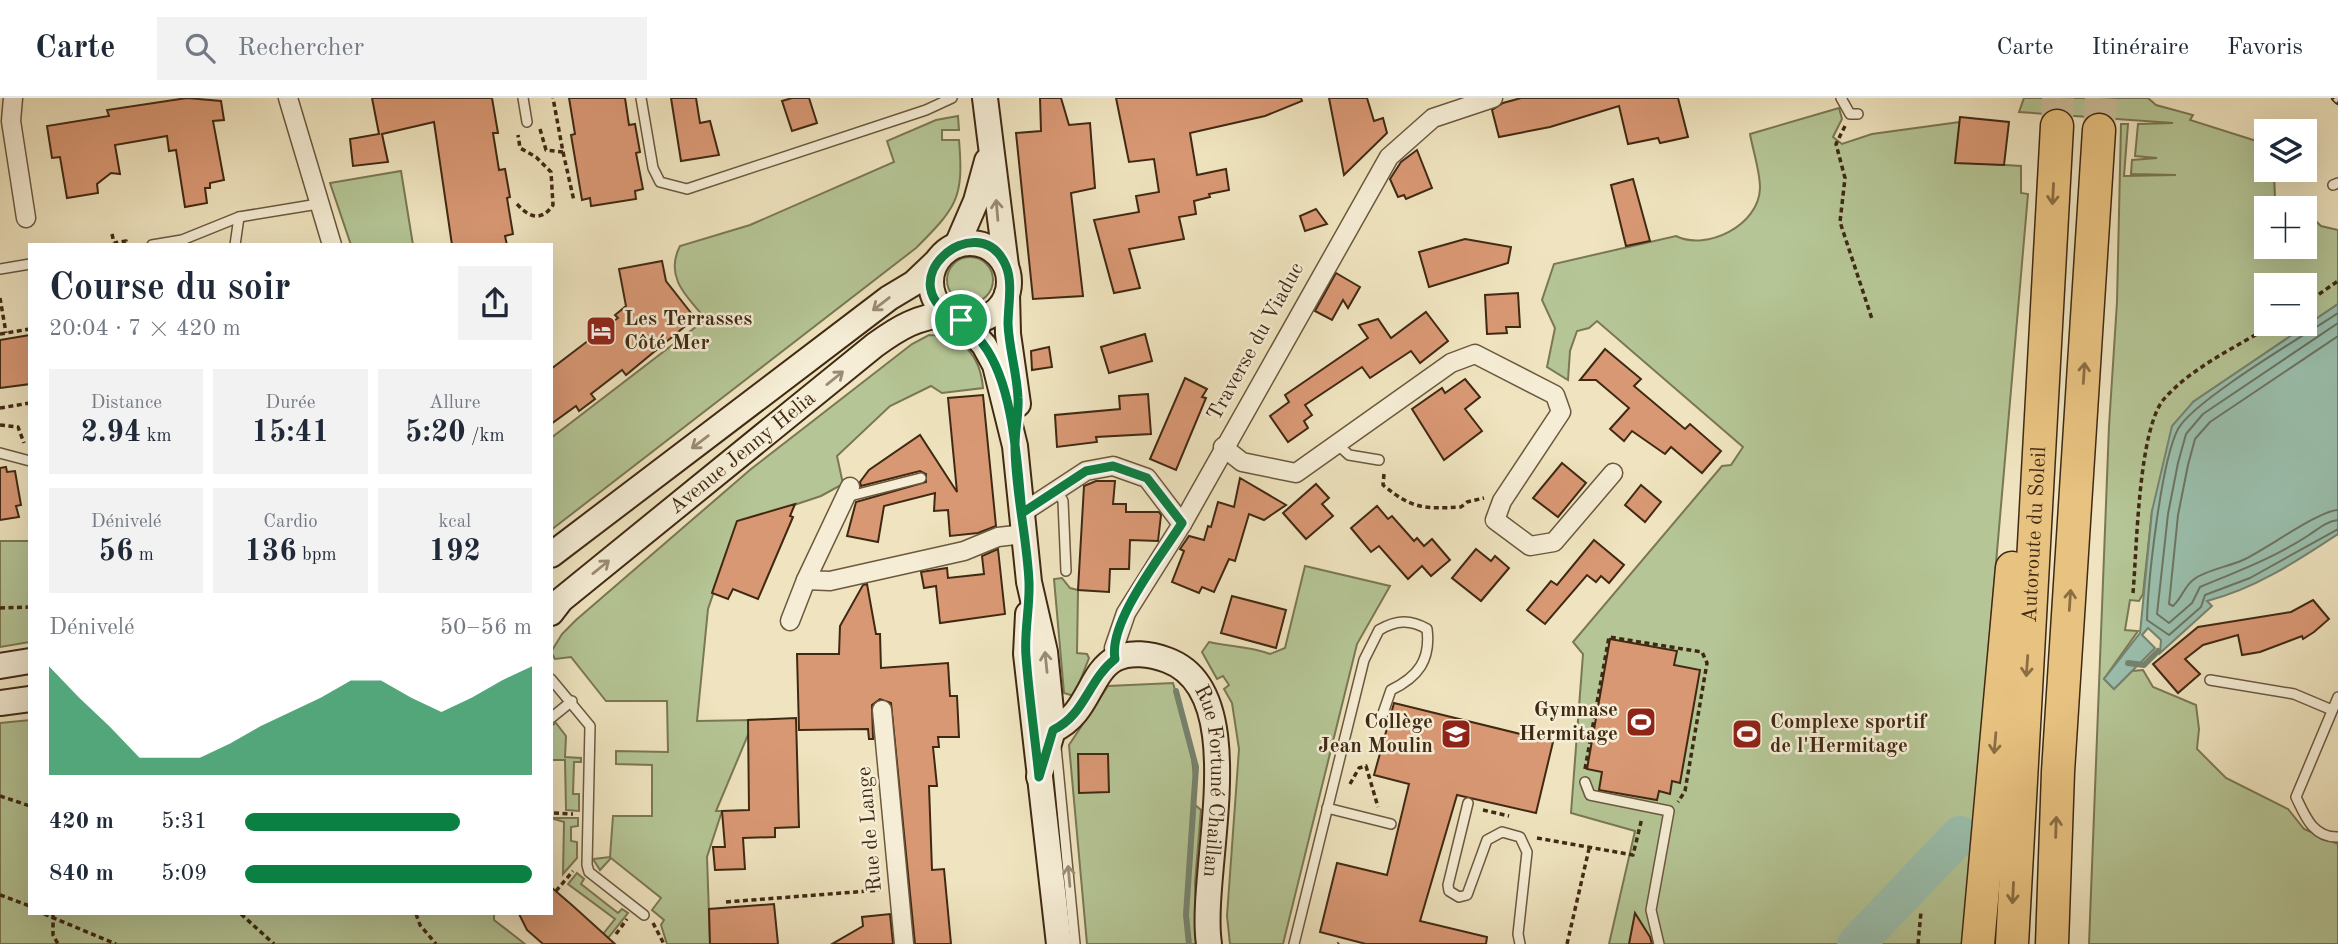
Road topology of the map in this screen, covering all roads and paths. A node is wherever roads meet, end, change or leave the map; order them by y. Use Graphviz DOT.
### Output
graph roads {
  1 [pos="13,98"];
  2 [pos="288,98"];
  3 [pos="523,98"];
  4 [pos="553,98"];
  5 [pos="641,98"];
  6 [pos="952,98"];
  7 [pos="985,98"];
  8 [pos="1493,98"];
  9 [pos="1841,98"];
  10 [pos="1854,114"];
  11 [pos="527,122"];
  12 [pos="2057,126"];
  13 [pos="2099,130"];
  14 [pos="563,152"];
  15 [pos="989,154"];
  16 [pos="574,201"];
  17 [pos="318,204"];
  18 [pos="517,204"];
  19 [pos="239,217"];
  20 [pos="26,218"];
  21 [pos="112,234"];
  22 [pos="114,243"];
  23 [pos="164,243"];
  24 [pos="235,243"];
  25 [pos="331,243"];
  26 [pos="957,245"];
  27 [pos="935,263"];
  28 [pos="28,264"];
  29 [pos="1006,266"];
  30 [pos="0,268"];
  31 [pos="2338,281"];
  32 [pos="1007,294"];
  33 [pos="2317,296"];
  34 [pos="0,298"];
  35 [pos="955,317"];
  36 [pos="1872,319"];
  37 [pos="28,330"];
  38 [pos="6,333"];
  39 [pos="0,334"];
  40 [pos="2255,336"];
  41 [pos="2042,384"];
  42 [pos="28,403"];
  43 [pos="0,408"];
  44 [pos="1337,444"];
  45 [pos="1015,446"];
  46 [pos="1223,447"];
  47 [pos="0,453"];
  48 [pos="28,460"];
  49 [pos="1379,460"];
  50 [pos="1614,473"];
  51 [pos="921,478"];
  52 [pos="1383,485"];
  53 [pos="1057,490"];
  54 [pos="1509,491"];
  55 [pos="848,492"];
  56 [pos="1182,523"];
  57 [pos="1023,524"];
  58 [pos="553,553"];
  59 [pos="1066,571"];
  60 [pos="806,580"];
  61 [pos="1029,582"];
  62 [pos="2133,593"];
  63 [pos="28,607"];
  64 [pos="0,608"];
  65 [pos="553,610"];
  66 [pos="790,621"];
  67 [pos="1115,659"];
  68 [pos="28,661"];
  69 [pos="0,666"];
  70 [pos="2210,680"];
  71 [pos="553,681"];
  72 [pos="1031,696"];
  73 [pos="2338,697"];
  74 [pos="28,699"];
  75 [pos="572,701"];
  76 [pos="0,703"];
  77 [pos="882,710"];
  78 [pos="2332,710"];
  79 [pos="553,716"];
  80 [pos="1382,716"];
  81 [pos="1053,730"];
  82 [pos="1039,777"];
  83 [pos="1585,782"];
  84 [pos="0,796"];
  85 [pos="1468,803"];
  86 [pos="28,805"];
  87 [pos="1644,806"];
  88 [pos="1328,808"];
  89 [pos="1669,811"];
  90 [pos="1499,813"];
  91 [pos="1506,815"];
  92 [pos="1387,823"];
  93 [pos="2338,837"];
  94 [pos="1536,838"];
  95 [pos="1589,849"];
  96 [pos="899,888"];
  97 [pos="0,895"];
  98 [pos="726,902"];
  99 [pos="28,905"];
  100 [pos="1921,912"];
  101 [pos="242,915"];
  102 [pos="416,915"];
  103 [pos="644,915"];
  104 [pos="53,916"];
  105 [pos="58,944"];
  106 [pos="116,944"];
  107 [pos="274,944"];
  108 [pos="436,944"];
  109 [pos="664,944"];
  110 [pos="904,944"];
  111 [pos="1059,944"];
  112 [pos="1075,944"];
  113 [pos="1209,944"];
  114 [pos="1294,944"];
  115 [pos="1520,944"];
  116 [pos="1567,944"];
  117 [pos="1659,944"];
  118 [pos="1918,944"];
  119 [pos="1978,944"];
  120 [pos="2012,944"];
  121 [pos="2053,944"];
  1 -- 20 [label="street"];
  2 -- 17 [label="street"];
  3 -- 11 [label="lane"];
  4 -- 14 [label="path"];
  5 -- 6 [label="lane"];
  7 -- 15 [label="street"];
  8 -- 46 [label="street, Traverse du Viaduc"];
  9 -- 10 [label="lane"];
  10 -- 36 [label="path"];
  11 -- 14 [label="path"];
  11 -- 18 [label="path"];
  12 -- 41 [label="highway, Autoroute du Soleil, one-way"];
  121 -- 13 [label="highway, Autoroute du Soleil, one-way"];
  14 -- 16 [label="path"];
  15 -- 26 [label="street"];
  29 -- 15 [label="street, one-way"];
  17 -- 19 [label="lane"];
  17 -- 25 [label="street"];
  19 -- 23 [label="lane"];
  19 -- 24 [label="lane"];
  21 -- 22 [label="path"];
  26 -- 27 [label="street"];
  26 -- 29 [label="street"];
  27 -- 35 [label="street"];
  27 -- 58 [label="street, Avenue Jenny Helia, one-way"];
  28 -- 30 [label="lane"];
  29 -- 32 [label="street"];
  31 -- 33 [label="path"];
  32 -- 35 [label="street"];
  32 -- 45 [label="street"];
  34 -- 38 [label="path"];
  35 -- 45 [label="street"];
  65 -- 35 [label="street, Avenue Jenny Helia, one-way"];
  37 -- 38 [label="path"];
  38 -- 39 [label="path"];
  40 -- 62 [label="path"];
  41 -- 119 [label="highway, one-way"];
  41 -- 120 [label="highway, Autoroute du Soleil, one-way"];
  42 -- 43 [label="path"];
  44 -- 46 [label="street"];
  44 -- 49 [label="lane"];
  44 -- 54 [label="street"];
  45 -- 57 [label="street"];
  46 -- 56 [label="street, Traverse du Viaduc"];
  47 -- 48 [label="lane"];
  50 -- 54 [label="street"];
  51 -- 55 [label="lane"];
  52 -- 54 [label="path"];
  53 -- 56 [label="street"];
  53 -- 57 [label="street"];
  53 -- 59 [label="lane"];
  55 -- 60 [label="street"];
  56 -- 67 [label="street, Traverse du Viaduc"];
  57 -- 60 [label="street"];
  57 -- 61 [label="street"];
  60 -- 66 [label="street"];
  61 -- 72 [label="street"];
  81 -- 61 [label="street, one-way"];
  63 -- 64 [label="path"];
  67 -- 81 [label="street"];
  67 -- 113 [label="street, Rue Fortuné Chaillan"];
  68 -- 69 [label="street"];
  70 -- 78 [label="lane"];
  71 -- 75 [label="lane"];
  72 -- 81 [label="street"];
  72 -- 82 [label="street"];
  73 -- 78 [label="lane"];
  74 -- 76 [label="street"];
  75 -- 79 [label="lane"];
  75 -- 103 [label="lane"];
  77 -- 96 [label="street, Rue de Lange"];
  78 -- 93 [label="lane"];
  80 -- 88 [label="lane"];
  81 -- 82 [label="street"];
  112 -- 81 [label="lane, one-way"];
  82 -- 111 [label="street"];
  83 -- 87 [label="lane"];
  83 -- 89 [label="path"];
  84 -- 86 [label="path"];
  85 -- 115 [label="lane"];
  87 -- 89 [label="lane"];
  87 -- 95 [label="path"];
  88 -- 92 [label="lane"];
  88 -- 92 [label="path"];
  88 -- 114 [label="lane"];
  89 -- 117 [label="lane"];
  90 -- 91 [label="path"];
  94 -- 95 [label="path"];
  95 -- 116 [label="path"];
  96 -- 98 [label="path"];
  96 -- 110 [label="street, Rue de Lange"];
  97 -- 99 [label="path"];
  100 -- 118 [label="path"];
  101 -- 107 [label="path"];
  102 -- 108 [label="path"];
  103 -- 109 [label="path"];
  104 -- 105 [label="path"];
  104 -- 106 [label="path"];
}
